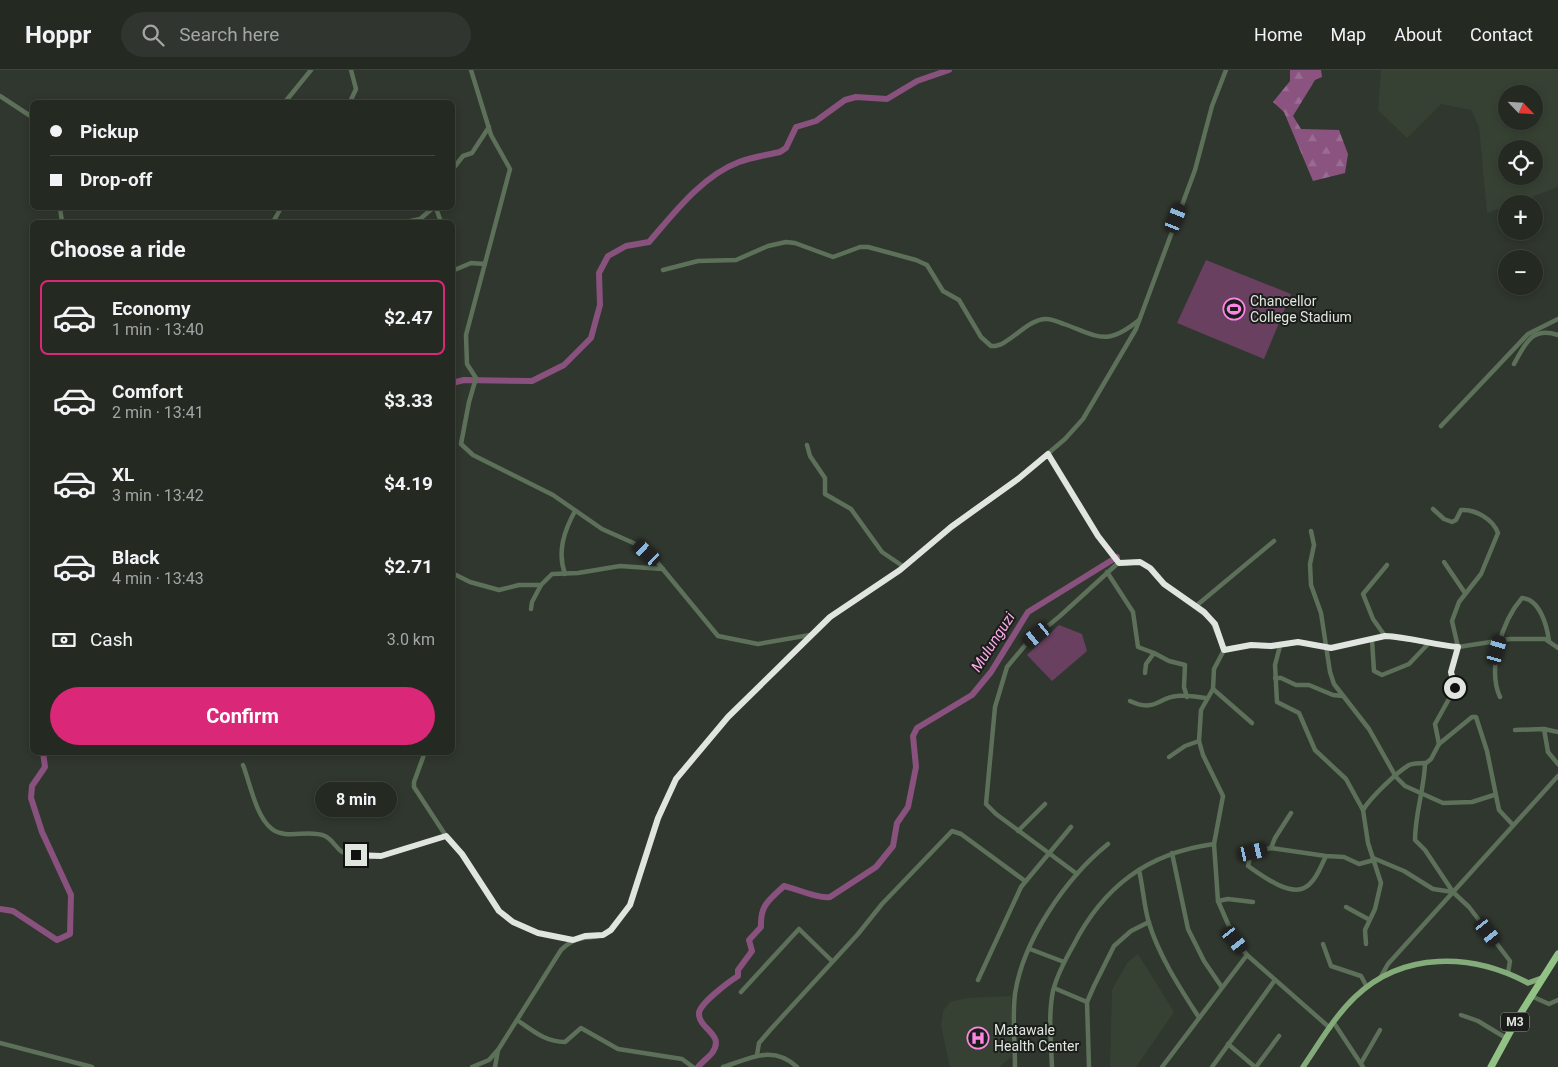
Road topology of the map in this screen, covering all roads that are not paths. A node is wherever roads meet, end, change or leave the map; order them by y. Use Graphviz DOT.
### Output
graph roads {
  1 [pos="311,70"];
  2 [pos="351,70"];
  3 [pos="471,70"];
  4 [pos="1226,70"];
  5 [pos="0,96"];
  6 [pos="287,100"];
  7 [pos="351,100"];
  8 [pos="30,116"];
  9 [pos="489,127"];
  10 [pos="455,166"];
  11 [pos="431,210"];
  12 [pos="415,220"];
  13 [pos="484,264"];
  14 [pos="455,269"];
  15 [pos="663,270"];
  16 [pos="1140,319"];
  17 [pos="1558,319"];
  18 [pos="1558,335"];
  19 [pos="1514,364"];
  20 [pos="1440,426"];
  21 [pos="807,445"];
  22 [pos="1048,454"];
  23 [pos="1433,510"];
  24 [pos="575,511"];
  25 [pos="1311,531"];
  26 [pos="1274,541"];
  27 [pos="1444,562"];
  28 [pos="1119,563"];
  29 [pos="1387,565"];
  30 [pos="904,567"];
  31 [pos="663,569"];
  32 [pos="1107,572"];
  33 [pos="455,574"];
  34 [pos="565,574"];
  35 [pos="541,585"];
  36 [pos="1465,593"];
  37 [pos="1196,606"];
  38 [pos="532,609"];
  39 [pos="810,635"];
  40 [pos="1385,636"];
  41 [pos="1372,640"];
  42 [pos="1500,640"];
  43 [pos="1549,640"];
  44 [pos="1558,640"];
  45 [pos="1428,644"];
  46 [pos="1280,646"];
  47 [pos="1556,646"];
  48 [pos="1458,647"];
  49 [pos="1327,648"];
  50 [pos="1224,650"];
  51 [pos="1154,654"];
  52 [pos="1146,673"];
  53 [pos="1275,678"];
  54 [pos="1213,689"];
  55 [pos="1343,696"];
  56 [pos="1187,697"];
  57 [pos="1500,697"];
  58 [pos="1206,698"];
  59 [pos="1130,701"];
  60 [pos="1252,723"];
  61 [pos="1544,729"];
  62 [pos="1515,730"];
  63 [pos="1558,732"];
  64 [pos="1199,741"];
  65 [pos="1439,744"];
  66 [pos="424,755"];
  67 [pos="1168,757"];
  68 [pos="1425,763"];
  69 [pos="1558,764"];
  70 [pos="243,766"];
  71 [pos="1558,776"];
  72 [pos="1396,777"];
  73 [pos="1421,794"];
  74 [pos="1494,795"];
  75 [pos="1045,804"];
  76 [pos="1363,810"];
  77 [pos="1291,813"];
  78 [pos="1513,825"];
  79 [pos="1071,827"];
  80 [pos="1018,831"];
  81 [pos="446,836"];
  82 [pos="1108,844"];
  83 [pos="1214,844"];
  84 [pos="1272,848"];
  85 [pos="1048,853"];
  86 [pos="1172,853"];
  87 [pos="1326,856"];
  88 [pos="1373,859"];
  89 [pos="1139,870"];
  90 [pos="1077,874"];
  91 [pos="1025,881"];
  92 [pos="1453,892"];
  93 [pos="1218,901"];
  94 [pos="1253,902"];
  95 [pos="1346,907"];
  96 [pos="1368,919"];
  97 [pos="1149,922"];
  98 [pos="573,940"];
  99 [pos="1324,944"];
  100 [pos="1366,944"];
  101 [pos="1030,949"];
  102 [pos="1558,954"];
  103 [pos="1247,955"];
  104 [pos="832,960"];
  105 [pos="1064,962"];
  106 [pos="1508,973"];
  107 [pos="1380,978"];
  108 [pos="1542,978"];
  109 [pos="978,980"];
  110 [pos="1275,980"];
  111 [pos="1528,983"];
  112 [pos="1221,986"];
  113 [pos="1367,987"];
  114 [pos="1054,988"];
  115 [pos="741,992"];
  116 [pos="1531,996"];
  117 [pos="1558,1000"];
  118 [pos="1087,1002"];
  119 [pos="1461,1015"];
  120 [pos="1198,1016"];
  121 [pos="517,1020"];
  122 [pos="1332,1025"];
  123 [pos="1380,1030"];
  124 [pos="1279,1036"];
  125 [pos="1506,1038"];
  126 [pos="0,1043"];
  127 [pos="1228,1044"];
  128 [pos="498,1050"];
  129 [pos="756,1055"];
  130 [pos="1362,1065"];
  131 [pos="92,1067"];
  132 [pos="472,1067"];
  133 [pos="495,1067"];
  134 [pos="693,1067"];
  135 [pos="723,1067"];
  136 [pos="797,1067"];
  137 [pos="1015,1067"];
  138 [pos="1052,1067"];
  139 [pos="1089,1067"];
  140 [pos="1162,1067"];
  141 [pos="1212,1067"];
  142 [pos="1256,1067"];
  143 [pos="1302,1067"];
  144 [pos="1490,1067"];
  1 -- 6 [label="street"];
  2 -- 7 [label="street"];
  3 -- 9 [label="street"];
  4 -- 16 [label="street"];
  5 -- 8 [label="street"];
  9 -- 10 [label="street"];
  9 -- 13 [label="street"];
  11 -- 12 [label="street"];
  13 -- 14 [label="street"];
  13 -- 24 [label="street"];
  15 -- 16 [label="street"];
  16 -- 22 [label="street"];
  17 -- 20 [label="street"];
  18 -- 19 [label="street"];
  21 -- 30 [label="street"];
  22 -- 28 [label="street"];
  22 -- 30 [label="street"];
  23 -- 36 [label="street"];
  24 -- 31 [label="street"];
  24 -- 34 [label="street"];
  25 -- 49 [label="street"];
  26 -- 37 [label="street"];
  27 -- 36 [label="street"];
  28 -- 32 [label="street"];
  28 -- 37 [label="street"];
  29 -- 40 [label="street"];
  30 -- 39 [label="street"];
  31 -- 34 [label="street"];
  31 -- 39 [label="street"];
  32 -- 51 [label="street"];
  32 -- 80 [label="street"];
  33 -- 35 [label="street"];
  34 -- 35 [label="street"];
  35 -- 38 [label="street"];
  36 -- 48 [label="street"];
  37 -- 50 [label="street"];
  39 -- 98 [label="street"];
  40 -- 41 [label="street"];
  40 -- 45 [label="street"];
  41 -- 45 [label="street"];
  41 -- 49 [label="street"];
  42 -- 43 [label="street"];
  42 -- 43 [label="street"];
  42 -- 48 [label="street"];
  42 -- 57 [label="street"];
  43 -- 47 [label="street"];
  44 -- 47 [label="street"];
  45 -- 48 [label="street"];
  46 -- 49 [label="street"];
  46 -- 50 [label="street"];
  46 -- 53 [label="street"];
  48 -- 65 [label="street"];
  49 -- 55 [label="street"];
  50 -- 54 [label="street"];
  51 -- 52 [label="street"];
  51 -- 56 [label="street"];
  53 -- 55 [label="street"];
  53 -- 76 [label="street"];
  54 -- 58 [label="street"];
  54 -- 60 [label="street"];
  55 -- 72 [label="street"];
  56 -- 58 [label="street"];
  56 -- 59 [label="street"];
  58 -- 64 [label="street"];
  61 -- 62 [label="street"];
  61 -- 63 [label="street"];
  61 -- 69 [label="street"];
  64 -- 67 [label="street"];
  64 -- 83 [label="street"];
  65 -- 68 [label="street"];
  65 -- 74 [label="street"];
  66 -- 81 [label="street"];
  68 -- 72 [label="street"];
  68 -- 73 [label="street"];
  70 -- 81 [label="street"];
  71 -- 78 [label="street"];
  72 -- 73 [label="street"];
  72 -- 76 [label="street"];
  73 -- 74 [label="street"];
  73 -- 92 [label="street"];
  74 -- 78 [label="street"];
  75 -- 80 [label="street"];
  76 -- 88 [label="street"];
  77 -- 84 [label="street"];
  78 -- 92 [label="street"];
  79 -- 85 [label="street"];
  80 -- 85 [label="street"];
  81 -- 98 [label="street"];
  82 -- 90 [label="street"];
  83 -- 86 [label="street"];
  83 -- 93 [label="street"];
  84 -- 87 [label="street"];
  84 -- 87 [label="street"];
  85 -- 90 [label="street"];
  85 -- 91 [label="street"];
  86 -- 89 [label="street"];
  86 -- 112 [label="street"];
  87 -- 88 [label="street"];
  88 -- 92 [label="street"];
  88 -- 96 [label="street"];
  89 -- 97 [label="street"];
  89 -- 105 [label="street"];
  90 -- 101 [label="street"];
  91 -- 104 [label="street"];
  91 -- 109 [label="street"];
  92 -- 106 [label="street"];
  92 -- 107 [label="street"];
  93 -- 94 [label="street"];
  93 -- 103 [label="street"];
  95 -- 96 [label="street"];
  96 -- 100 [label="street"];
  97 -- 118 [label="street"];
  97 -- 120 [label="street"];
  98 -- 121 [label="street"];
  99 -- 113 [label="street"];
  101 -- 105 [label="street"];
  101 -- 137 [label="street"];
  102 -- 108 [label="highway, M3"];
  103 -- 110 [label="street"];
  103 -- 112 [label="street"];
  104 -- 115 [label="street"];
  104 -- 129 [label="street"];
  105 -- 114 [label="street"];
  106 -- 107 [label="main road"];
  106 -- 111 [label="main road"];
  107 -- 113 [label="main road"];
  108 -- 111 [label="main road"];
  108 -- 116 [label="highway, M3"];
  110 -- 122 [label="street"];
  110 -- 127 [label="street"];
  111 -- 116 [label="main road"];
  112 -- 120 [label="street"];
  113 -- 122 [label="main road"];
  114 -- 118 [label="street"];
  114 -- 138 [label="street"];
  116 -- 117 [label="street"];
  116 -- 125 [label="highway, M3"];
  118 -- 139 [label="street"];
  119 -- 125 [label="street"];
  120 -- 140 [label="street"];
  121 -- 128 [label="street"];
  121 -- 134 [label="street"];
  122 -- 130 [label="street"];
  122 -- 143 [label="main road"];
  123 -- 130 [label="street"];
  124 -- 142 [label="street"];
  125 -- 144 [label="highway, M3"];
  126 -- 131 [label="street"];
  127 -- 141 [label="street"];
  127 -- 142 [label="street"];
  128 -- 132 [label="street"];
  128 -- 133 [label="street"];
  129 -- 135 [label="street"];
  129 -- 136 [label="street"];
}
